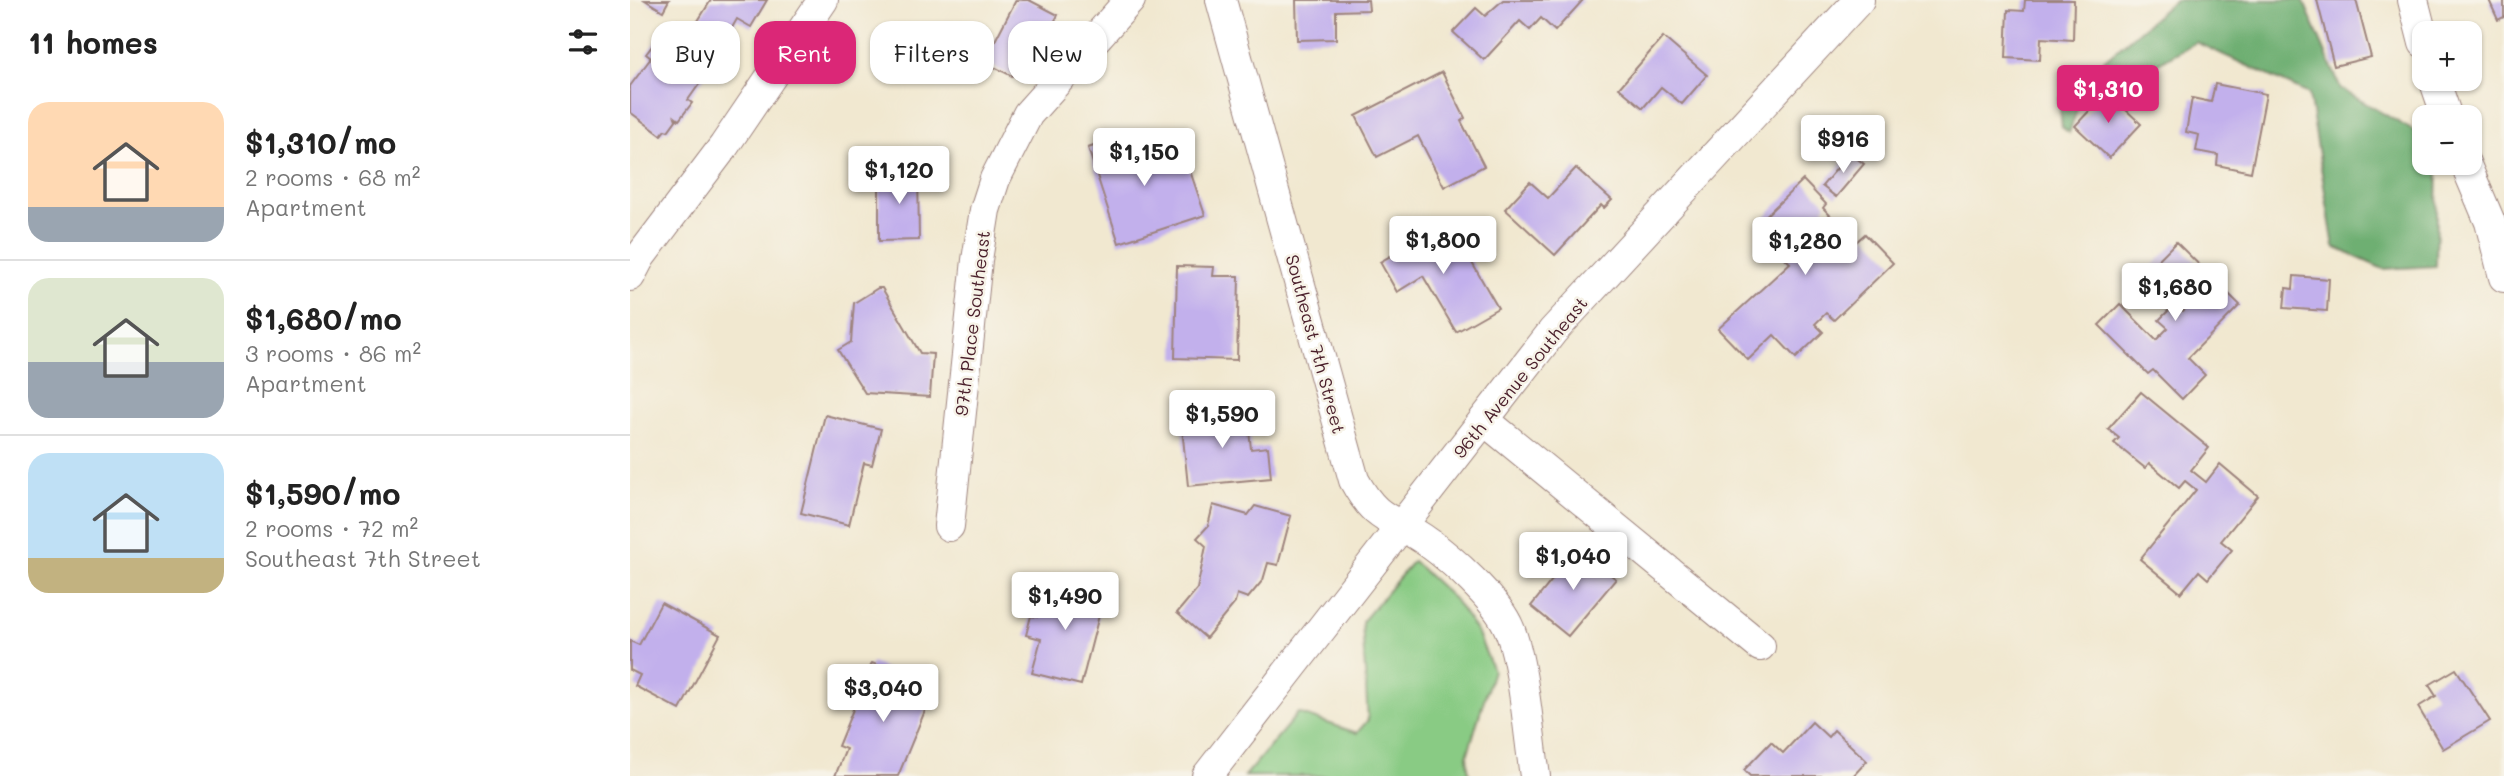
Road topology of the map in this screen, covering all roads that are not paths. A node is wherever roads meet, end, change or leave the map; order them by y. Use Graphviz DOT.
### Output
graph roads {
  1 [pos="823,0"];
  2 [pos="1130,0"];
  3 [pos="1221,0"];
  4 [pos="1858,0"];
  5 [pos="2413,0"];
  6 [pos="2418,21"];
  7 [pos="2470,175"];
  8 [pos="630,276"];
  9 [pos="2504,277"];
  10 [pos="1483,420"];
  11 [pos="949,526"];
  12 [pos="1400,528"];
  13 [pos="1760,646"];
  14 [pos="1207,776"];
  15 [pos="1535,776"];
  1 -- 8 [label="street"];
  2 -- 11 [label="street, 97th Place Southeast"];
  3 -- 12 [label="street, Southeast 7th Street"];
  4 -- 10 [label="street, 96th Avenue Southeast"];
  5 -- 6 [label="street"];
  7 -- 9 [label="street"];
  10 -- 12 [label="street, 96th Avenue Southeast"];
  10 -- 13 [label="street"];
  12 -- 14 [label="street, 96th Avenue Southeast"];
  12 -- 15 [label="street, Southeast 7th Street"];
}
